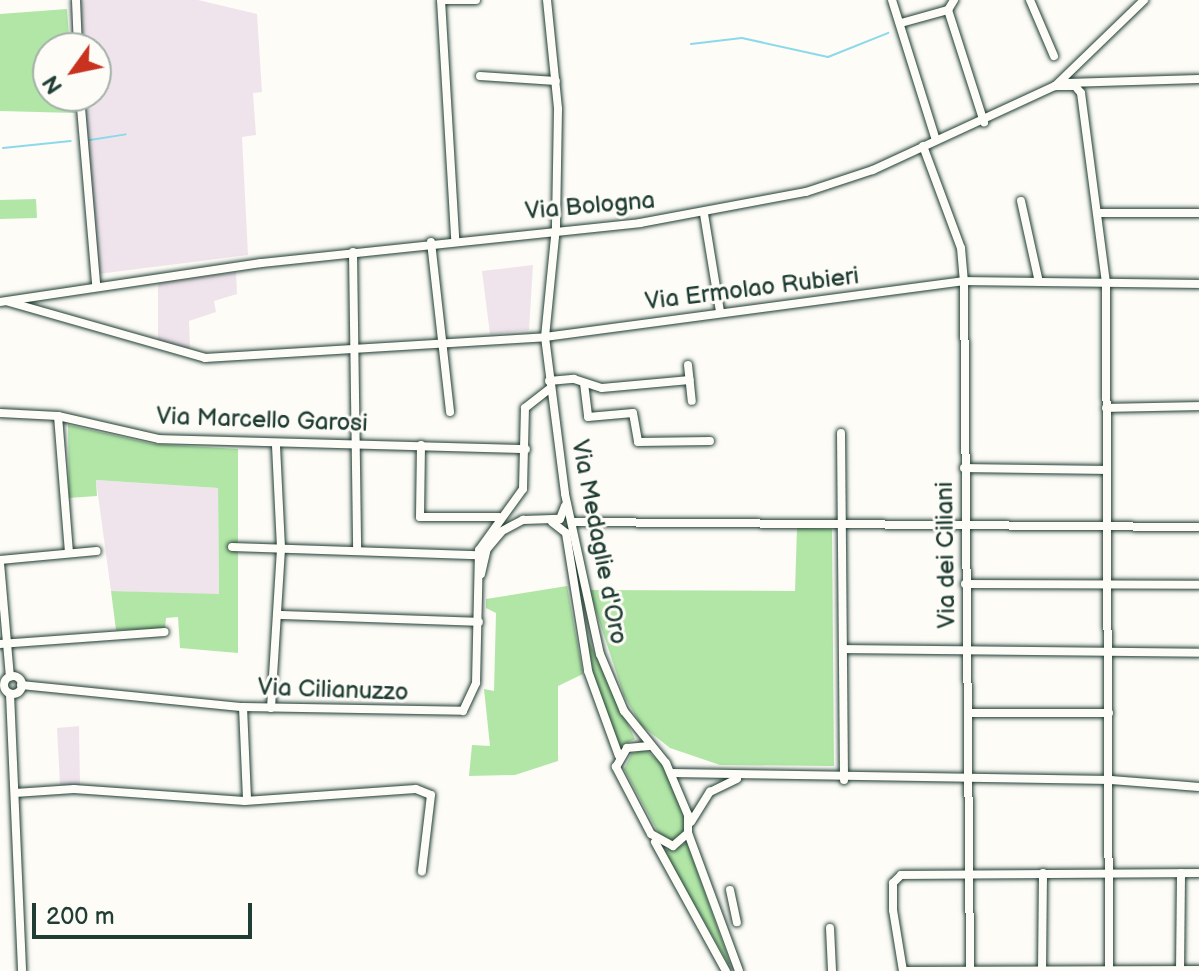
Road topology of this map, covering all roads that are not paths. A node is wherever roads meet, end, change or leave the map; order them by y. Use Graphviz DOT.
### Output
graph roads {
  1 [pos="76,0"];
  2 [pos="441,0"];
  3 [pos="476,0"];
  4 [pos="547,0"];
  5 [pos="892,0"];
  6 [pos="954,0"];
  7 [pos="1030,0"];
  8 [pos="1144,0"];
  9 [pos="1129,4"];
  10 [pos="948,10"];
  11 [pos="901,23"];
  12 [pos="77,32"];
  13 [pos="1054,56"];
  14 [pos="1078,62"];
  15 [pos="480,76"];
  16 [pos="1089,78"];
  17 [pos="1199,79"];
  18 [pos="556,81"];
  19 [pos="1055,86"];
  20 [pos="81,112"];
  21 [pos="984,122"];
  22 [pos="936,140"];
  23 [pos="923,146"];
  24 [pos="1021,201"];
  25 [pos="1097,213"];
  26 [pos="1199,213"];
  27 [pos="704,214"];
  28 [pos="556,227"];
  29 [pos="455,239"];
  30 [pos="431,242"];
  31 [pos="353,252"];
  32 [pos="964,281"];
  33 [pos="1039,282"];
  34 [pos="1106,283"];
  35 [pos="96,284"];
  36 [pos="1199,284"];
  37 [pos="38,296"];
  38 [pos="2,301"];
  39 [pos="39,312"];
  40 [pos="720,312"];
  41 [pos="545,337"];
  42 [pos="522,339"];
  43 [pos="445,347"];
  44 [pos="355,352"];
  45 [pos="546,356"];
  46 [pos="688,365"];
  47 [pos="690,380"];
  48 [pos="549,383"];
  49 [pos="584,383"];
  50 [pos="538,401"];
  51 [pos="692,401"];
  52 [pos="1199,406"];
  53 [pos="1106,408"];
  54 [pos="553,410"];
  55 [pos="450,412"];
  56 [pos="0,413"];
  57 [pos="58,416"];
  58 [pos="841,433"];
  59 [pos="710,441"];
  60 [pos="356,443"];
  61 [pos="276,444"];
  62 [pos="421,445"];
  63 [pos="526,449"];
  64 [pos="964,468"];
  65 [pos="1106,470"];
  66 [pos="565,494"];
  67 [pos="513,503"];
  68 [pos="499,517"];
  69 [pos="523,520"];
  70 [pos="552,522"];
  71 [pos="572,522"];
  72 [pos="842,522"];
  73 [pos="965,523"];
  74 [pos="1106,525"];
  75 [pos="1199,527"];
  76 [pos="232,547"];
  77 [pos="281,548"];
  78 [pos="97,551"];
  79 [pos="357,551"];
  80 [pos="69,553"];
  81 [pos="478,555"];
  82 [pos="0,561"];
  83 [pos="1107,582"];
  84 [pos="479,583"];
  85 [pos="965,584"];
  86 [pos="1199,585"];
  87 [pos="279,615"];
  88 [pos="479,622"];
  89 [pos="165,632"];
  90 [pos="4,644"];
  91 [pos="969,648"];
  92 [pos="843,649"];
  93 [pos="1108,651"];
  94 [pos="1199,653"];
  95 [pos="10,677"];
  96 [pos="21,688"];
  97 [pos="4,695"];
  98 [pos="243,707"];
  99 [pos="271,708"];
  100 [pos="969,713"];
  101 [pos="1109,713"];
  102 [pos="649,746"];
  103 [pos="619,756"];
  104 [pos="671,773"];
  105 [pos="742,778"];
  106 [pos="970,778"];
  107 [pos="844,780"];
  108 [pos="1111,780"];
  109 [pos="1199,787"];
  110 [pos="15,793"];
  111 [pos="247,800"];
  112 [pos="689,831"];
  113 [pos="651,834"];
  114 [pos="422,871"];
  115 [pos="970,872"];
  116 [pos="1043,873"];
  117 [pos="1110,873"];
  118 [pos="1181,873"];
  119 [pos="1199,873"];
  120 [pos="730,890"];
  121 [pos="737,922"];
  122 [pos="830,928"];
  123 [pos="970,969"];
  124 [pos="1042,970"];
  125 [pos="1109,970"];
  126 [pos="1180,970"];
  127 [pos="1199,970"];
  128 [pos="22,971"];
  129 [pos="726,971"];
  130 [pos="739,971"];
  131 [pos="832,971"];
  132 [pos="903,971"];
  1 -- 12 [label="street"];
  2 -- 3 [label="street"];
  2 -- 29 [label="street"];
  4 -- 18 [label="street"];
  5 -- 11 [label="street"];
  6 -- 10 [label="street"];
  7 -- 13 [label="street"];
  8 -- 9 [label="street, Via Bologna"];
  9 -- 14 [label="street, Via Bologna"];
  10 -- 11 [label="street"];
  10 -- 21 [label="street"];
  11 -- 22 [label="street"];
  14 -- 16 [label="street"];
  14 -- 19 [label="street, Via Bologna"];
  15 -- 18 [label="street"];
  16 -- 17 [label="street"];
  16 -- 19 [label="street"];
  18 -- 28 [label="street"];
  19 -- 21 [label="street, Via Bologna"];
  19 -- 25 [label="street"];
  20 -- 35 [label="street"];
  21 -- 22 [label="street, Via Bologna"];
  22 -- 23 [label="street, Via Bologna"];
  23 -- 27 [label="street, Via Bologna"];
  23 -- 32 [label="street, Via dei Ciliani"];
  24 -- 33 [label="street"];
  25 -- 26 [label="street"];
  25 -- 34 [label="street"];
  27 -- 28 [label="street, Via Bologna"];
  27 -- 40 [label="street"];
  28 -- 29 [label="street, Via Bologna"];
  28 -- 41 [label="street"];
  29 -- 30 [label="street, Via Bologna"];
  30 -- 31 [label="street, Via Bologna"];
  30 -- 43 [label="street"];
  31 -- 35 [label="street, Via Bologna"];
  31 -- 44 [label="street"];
  32 -- 33 [label="street, Via Ermolao Rubieri"];
  32 -- 40 [label="street, Via Ermolao Rubieri"];
  32 -- 64 [label="street, Via dei Ciliani"];
  33 -- 34 [label="street, Via Ermolao Rubieri"];
  34 -- 36 [label="street, Via Ermolao Rubieri"];
  34 -- 53 [label="street"];
  35 -- 37 [label="street, Via Bologna"];
  37 -- 38 [label="street, Via Bologna"];
  37 -- 39 [label="street"];
  38 -- 39 [label="street, Via Ermolao Rubieri"];
  39 -- 44 [label="street, Via Ermolao Rubieri"];
  40 -- 41 [label="street, Via Ermolao Rubieri"];
  41 -- 42 [label="street, Via Ermolao Rubieri"];
  41 -- 45 [label="street, Via Medaglie d'Oro"];
  42 -- 43 [label="street, Via Ermolao Rubieri"];
  42 -- 45 [label="street"];
  43 -- 44 [label="street, Via Ermolao Rubieri"];
  43 -- 55 [label="street"];
  44 -- 60 [label="street"];
  45 -- 48 [label="street, Via Medaglie d'Oro"];
  46 -- 47 [label="street"];
  47 -- 49 [label="street"];
  47 -- 51 [label="street"];
  48 -- 49 [label="street"];
  48 -- 50 [label="street"];
  48 -- 54 [label="street, Via Medaglie d'Oro"];
  49 -- 59 [label="street"];
  50 -- 54 [label="street"];
  50 -- 63 [label="street"];
  52 -- 53 [label="street"];
  53 -- 65 [label="street"];
  54 -- 66 [label="street, Via Medaglie d'Oro"];
  56 -- 57 [label="street, Via Marcello Garosi"];
  57 -- 61 [label="street, Via Marcello Garosi"];
  57 -- 80 [label="street"];
  58 -- 72 [label="street"];
  60 -- 61 [label="street, Via Marcello Garosi"];
  60 -- 62 [label="street, Via Marcello Garosi"];
  60 -- 79 [label="street"];
  61 -- 77 [label="street"];
  62 -- 63 [label="street, Via Marcello Garosi"];
  62 -- 68 [label="street"];
  63 -- 67 [label="street"];
  64 -- 65 [label="street"];
  64 -- 73 [label="street, Via dei Ciliani"];
  65 -- 74 [label="street"];
  66 -- 70 [label="street"];
  66 -- 71 [label="street, Via Medaglie d'Oro"];
  67 -- 68 [label="street"];
  67 -- 69 [label="street"];
  68 -- 81 [label="street"];
  69 -- 70 [label="street"];
  69 -- 84 [label="street, Via Cilianuzzo"];
  70 -- 103 [label="street, Via Medaglie d'Oro"];
  71 -- 72 [label="street"];
  71 -- 102 [label="street, Via Medaglie d'Oro"];
  72 -- 73 [label="street"];
  72 -- 92 [label="street"];
  73 -- 74 [label="street"];
  73 -- 85 [label="street, Via dei Ciliani"];
  74 -- 75 [label="street"];
  74 -- 83 [label="street"];
  76 -- 77 [label="street"];
  77 -- 79 [label="street"];
  77 -- 87 [label="street"];
  78 -- 80 [label="street"];
  79 -- 81 [label="street"];
  80 -- 82 [label="street"];
  81 -- 84 [label="street, Via Cilianuzzo"];
  82 -- 90 [label="street"];
  83 -- 85 [label="street"];
  83 -- 86 [label="street"];
  83 -- 93 [label="street"];
  84 -- 88 [label="street, Via Cilianuzzo"];
  85 -- 91 [label="street, Via dei Ciliani"];
  87 -- 88 [label="street"];
  87 -- 99 [label="street"];
  88 -- 99 [label="street, Via Cilianuzzo"];
  89 -- 90 [label="street"];
  90 -- 95 [label="street"];
  91 -- 92 [label="street"];
  91 -- 93 [label="street"];
  91 -- 100 [label="street, Via dei Ciliani"];
  92 -- 107 [label="street"];
  93 -- 94 [label="street"];
  93 -- 101 [label="street"];
  95 -- 96 [label="street"];
  95 -- 97 [label="street"];
  96 -- 97 [label="street, Via Cilianuzzo"];
  96 -- 98 [label="street, Via Cilianuzzo"];
  97 -- 110 [label="street"];
  98 -- 99 [label="street, Via Cilianuzzo"];
  98 -- 111 [label="street"];
  100 -- 101 [label="street"];
  100 -- 106 [label="street, Via dei Ciliani"];
  101 -- 108 [label="street"];
  102 -- 103 [label="street"];
  102 -- 104 [label="street, Via Medaglie d'Oro"];
  103 -- 113 [label="street, Via Medaglie d'Oro"];
  104 -- 105 [label="street"];
  104 -- 112 [label="street, Via Medaglie d'Oro"];
  105 -- 107 [label="street"];
  105 -- 112 [label="street"];
  106 -- 107 [label="street"];
  106 -- 108 [label="street"];
  106 -- 115 [label="street, Via dei Ciliani"];
  108 -- 109 [label="street"];
  108 -- 117 [label="street"];
  110 -- 111 [label="street"];
  110 -- 128 [label="street"];
  111 -- 114 [label="street"];
  112 -- 113 [label="street"];
  112 -- 130 [label="street, Via Medaglie d'Oro"];
  113 -- 129 [label="street, Via Medaglie d'Oro"];
  115 -- 116 [label="street"];
  115 -- 123 [label="street, Via dei Ciliani"];
  115 -- 132 [label="street"];
  116 -- 117 [label="street"];
  116 -- 124 [label="street"];
  117 -- 118 [label="street"];
  117 -- 125 [label="street"];
  118 -- 119 [label="street"];
  118 -- 126 [label="street"];
  120 -- 121 [label="street"];
  122 -- 131 [label="street"];
  123 -- 124 [label="street"];
  123 -- 132 [label="street"];
  124 -- 125 [label="street"];
  125 -- 126 [label="street"];
  126 -- 127 [label="street"];
}
